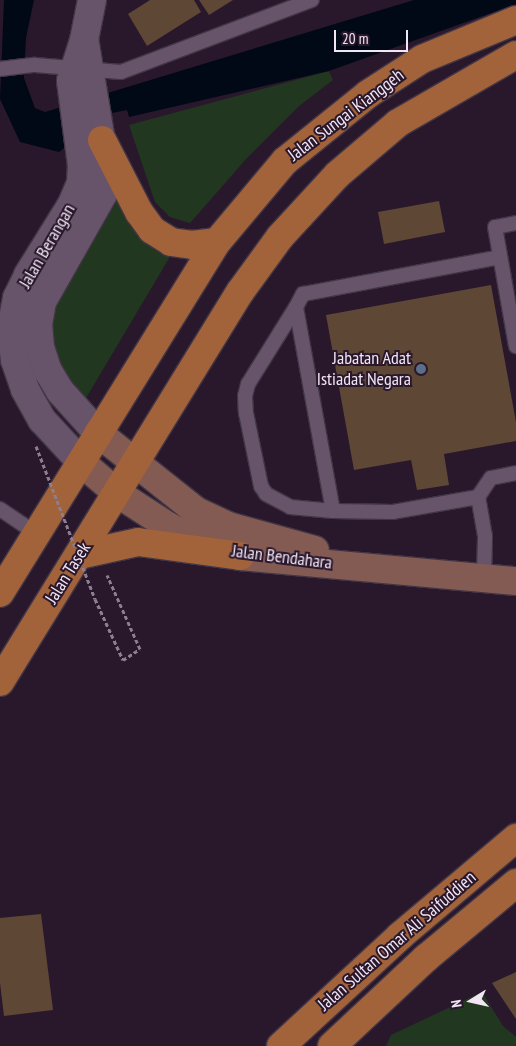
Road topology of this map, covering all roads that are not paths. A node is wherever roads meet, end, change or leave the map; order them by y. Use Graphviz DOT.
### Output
graph roads {
  1 [pos="92,0"];
  2 [pos="312,0"];
  3 [pos="516,20"];
  4 [pos="516,55"];
  5 [pos="0,69"];
  6 [pos="81,81"];
  7 [pos="90,142"];
  8 [pos="516,223"];
  9 [pos="217,242"];
  10 [pos="500,257"];
  11 [pos="296,307"];
  12 [pos="516,346"];
  13 [pos="7,355"];
  14 [pos="98,433"];
  15 [pos="82,463"];
  16 [pos="134,463"];
  17 [pos="516,473"];
  18 [pos="117,493"];
  19 [pos="478,498"];
  20 [pos="0,509"];
  21 [pos="333,510"];
  22 [pos="37,534"];
  23 [pos="79,555"];
  24 [pos="240,556"];
  25 [pos="358,564"];
  26 [pos="484,578"];
  27 [pos="516,581"];
  28 [pos="0,593"];
  29 [pos="0,682"];
  30 [pos="516,838"];
  31 [pos="516,883"];
  32 [pos="359,1021"];
  33 [pos="286,1040"];
  34 [pos="263,1046"];
  35 [pos="332,1046"];
  36 [pos="347,1046"];
  1 -- 6 [label="street, Jalan Berangan"];
  2 -- 6 [label="lane"];
  3 -- 9 [label="main road, Jalan Sungai Kianggeh"];
  4 -- 16 [label="main road"];
  5 -- 6 [label="lane"];
  6 -- 7 [label="street, Jalan Berangan"];
  7 -- 9 [label="main road"];
  7 -- 13 [label="street, Jalan Berangan"];
  7 -- 14 [label="street, Jalan Berangan"];
  8 -- 10 [label="lane"];
  9 -- 14 [label="main road, Jalan Sungai Kianggeh"];
  10 -- 11 [label="lane"];
  10 -- 12 [label="lane"];
  11 -- 21 [label="lane"];
  11 -- 21 [label="lane"];
  13 -- 15 [label="street, Jalan Berangan"];
  14 -- 15 [label="main road"];
  14 -- 16 [label="main road, Jalan Bendahara"];
  15 -- 18 [label="main road, Jalan Bendahara"];
  15 -- 22 [label="main road"];
  16 -- 18 [label="main road, Jalan Tasek"];
  16 -- 25 [label="main road, Jalan Bendahara"];
  17 -- 19 [label="lane"];
  18 -- 23 [label="main road, Jalan Tasek"];
  18 -- 24 [label="main road, Jalan Bendahara"];
  19 -- 21 [label="lane"];
  19 -- 26 [label="lane"];
  20 -- 22 [label="lane"];
  22 -- 28 [label="main road"];
  23 -- 24 [label="main road"];
  23 -- 29 [label="main road, Jalan Tasek"];
  24 -- 25 [label="main road, Jalan Bendahara"];
  25 -- 26 [label="main road, Jalan Bendahara"];
  26 -- 27 [label="main road, Jalan Bendahara"];
  30 -- 33 [label="main road, Jalan Sultan Omar Ali Saifuddien"];
  31 -- 32 [label="main road, Jalan Sultan Omar Ali Saifuddien"];
  32 -- 35 [label="main road, Jalan Sultan Omar Ali Saifuddien"];
  32 -- 36 [label="main road"];
  33 -- 34 [label="main road, Jalan Sultan Omar Ali Saifuddien"];
}
